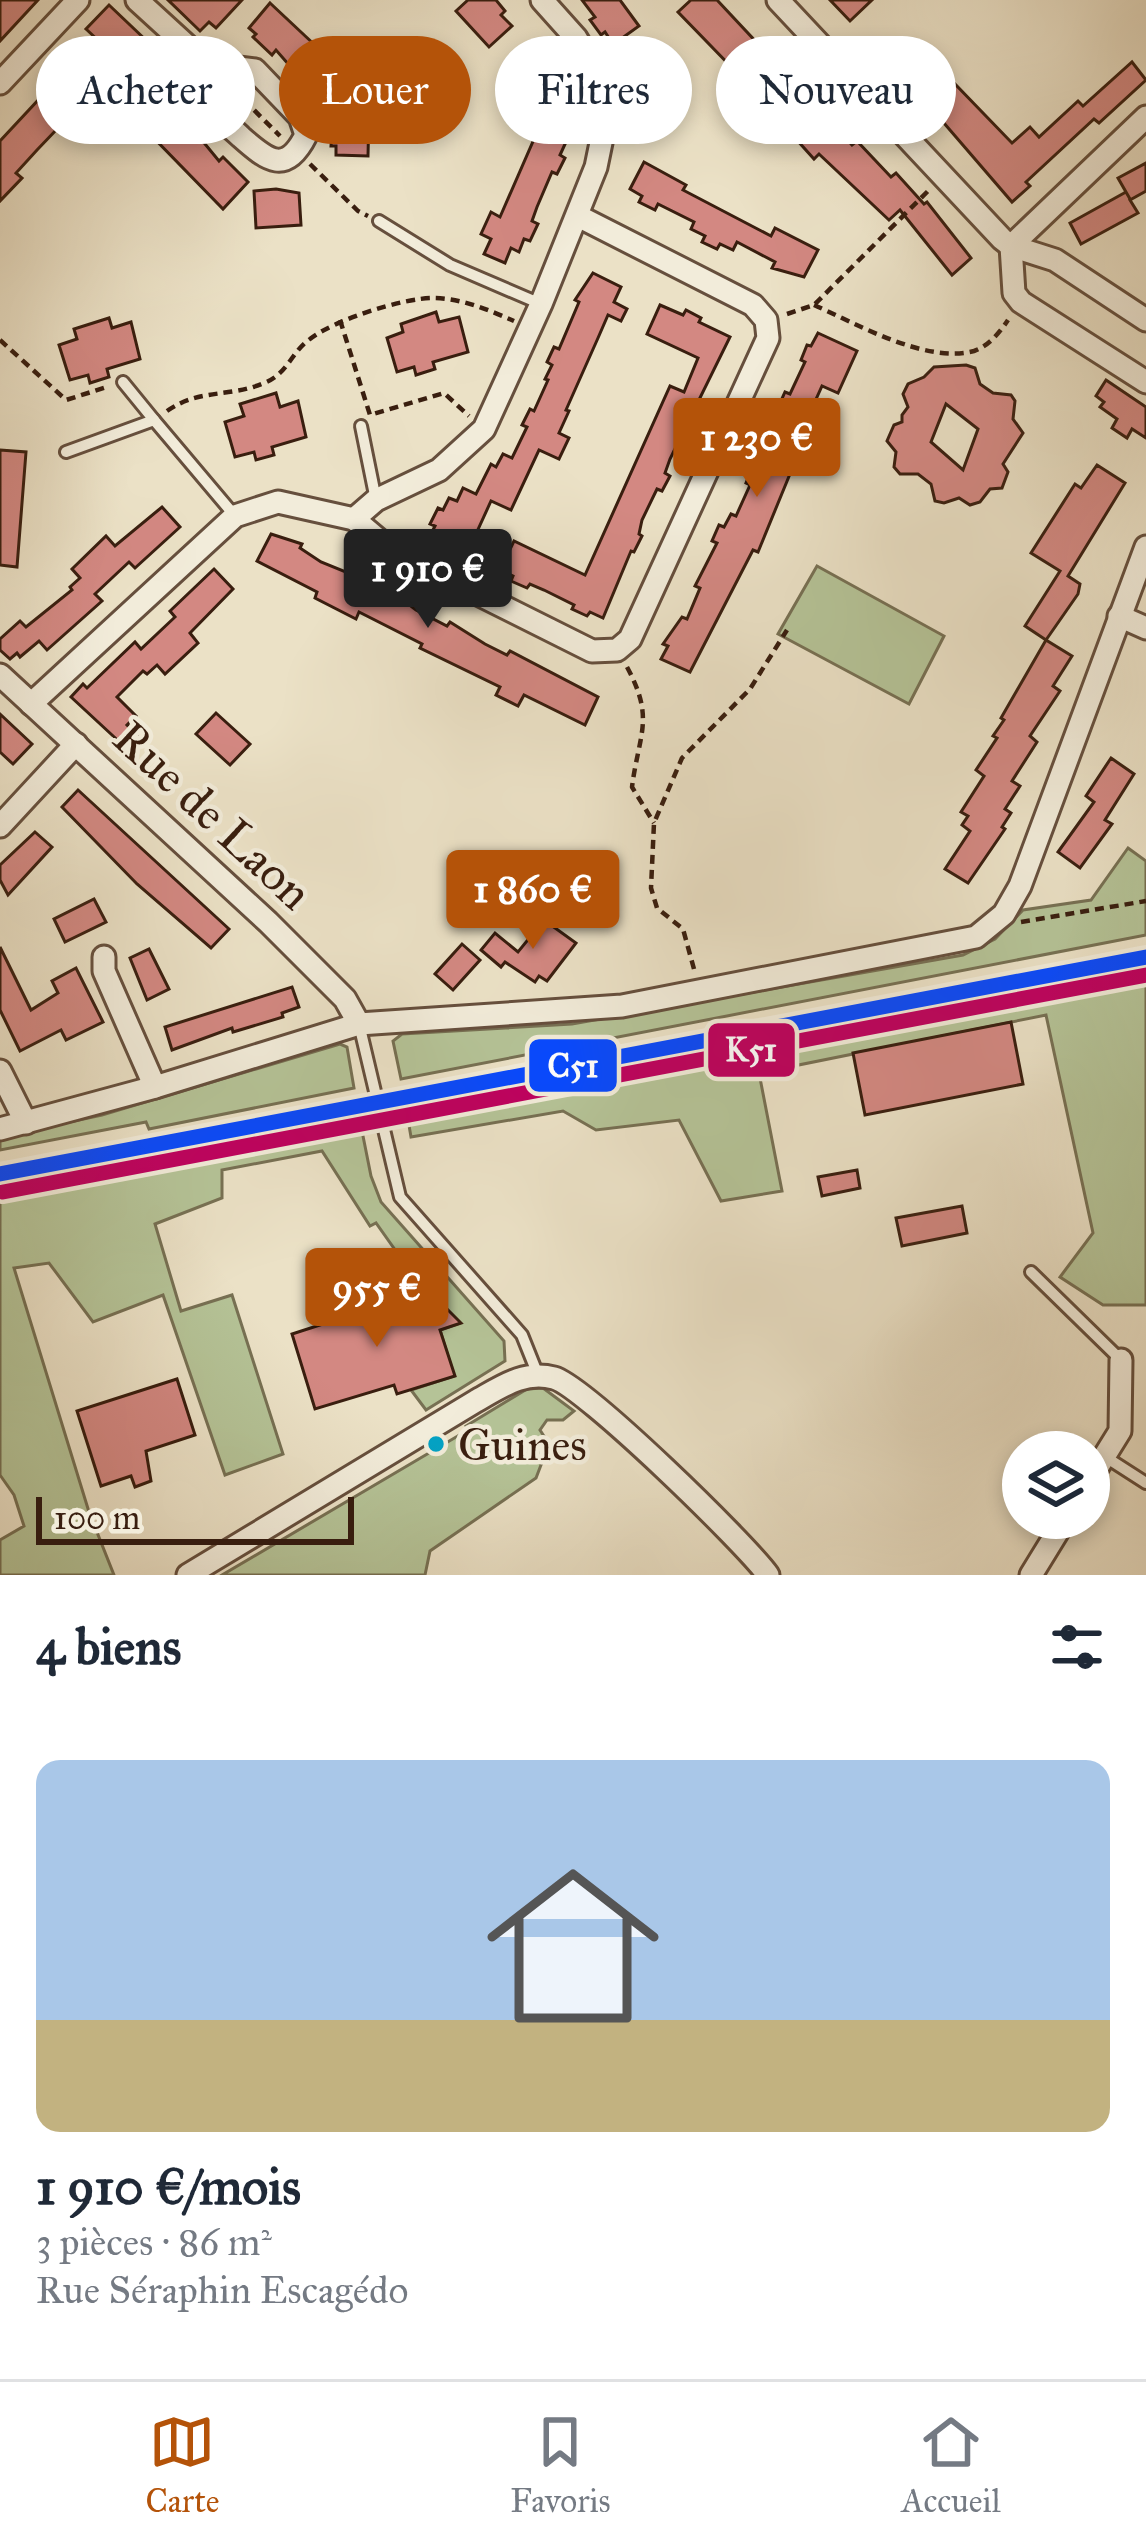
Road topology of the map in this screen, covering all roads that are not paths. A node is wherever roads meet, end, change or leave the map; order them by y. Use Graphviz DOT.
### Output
graph roads {
  1 [pos="78,0"];
  2 [pos="137,0"];
  3 [pos="542,0"];
  4 [pos="785,3"];
  5 [pos="176,36"];
  6 [pos="207,64"];
  7 [pos="0,83"];
  8 [pos="1146,116"];
  9 [pos="578,217"];
  10 [pos="379,220"];
  11 [pos="1011,246"];
  12 [pos="541,304"];
  13 [pos="1146,320"];
  14 [pos="124,382"];
  15 [pos="1146,382"];
  16 [pos="154,420"];
  17 [pos="361,426"];
  18 [pos="67,452"];
  19 [pos="376,500"];
  20 [pos="235,516"];
  21 [pos="354,519"];
  22 [pos="1146,548"];
  23 [pos="1119,616"];
  24 [pos="1146,628"];
  25 [pos="0,675"];
  26 [pos="31,704"];
  27 [pos="76,744"];
  28 [pos="0,826"];
  29 [pos="104,957"];
  30 [pos="359,1024"];
  31 [pos="0,1071"];
  32 [pos="155,1087"];
  33 [pos="26,1123"];
  34 [pos="0,1129"];
  35 [pos="1031,1272"];
  36 [pos="1120,1360"];
  37 [pos="538,1375"];
  38 [pos="1110,1447"];
  39 [pos="1110,1460"];
  40 [pos="1146,1483"];
  41 [pos="1053,1539"];
  42 [pos="188,1575"];
  43 [pos="768,1575"];
  44 [pos="1031,1575"];
  1 -- 7 [label="street"];
  2 -- 5 [label="street"];
  3 -- 9 [label="street"];
  4 -- 11 [label="street"];
  6 -- 6 [label="street"];
  8 -- 11 [label="street"];
  9 -- 12 [label="street"];
  9 -- 21 [label="street"];
  10 -- 12 [label="lane"];
  11 -- 13 [label="street"];
  11 -- 15 [label="street"];
  12 -- 19 [label="street"];
  14 -- 16 [label="lane"];
  16 -- 18 [label="lane"];
  16 -- 20 [label="lane"];
  17 -- 19 [label="lane"];
  19 -- 21 [label="street"];
  20 -- 21 [label="street"];
  20 -- 26 [label="street"];
  22 -- 23 [label="street"];
  23 -- 24 [label="street"];
  23 -- 30 [label="street"];
  25 -- 26 [label="street, Rue de Laon"];
  26 -- 27 [label="street, Rue de Laon"];
  27 -- 28 [label="street"];
  27 -- 30 [label="street, Rue de Laon"];
  29 -- 32 [label="street"];
  30 -- 32 [label="street"];
  30 -- 37 [label="lane"];
  31 -- 33 [label="street"];
  32 -- 33 [label="street"];
  33 -- 34 [label="street"];
  35 -- 36 [label="lane"];
  36 -- 38 [label="street"];
  37 -- 42 [label="street"];
  37 -- 43 [label="street"];
  39 -- 40 [label="lane"];
  41 -- 44 [label="street"];
}
